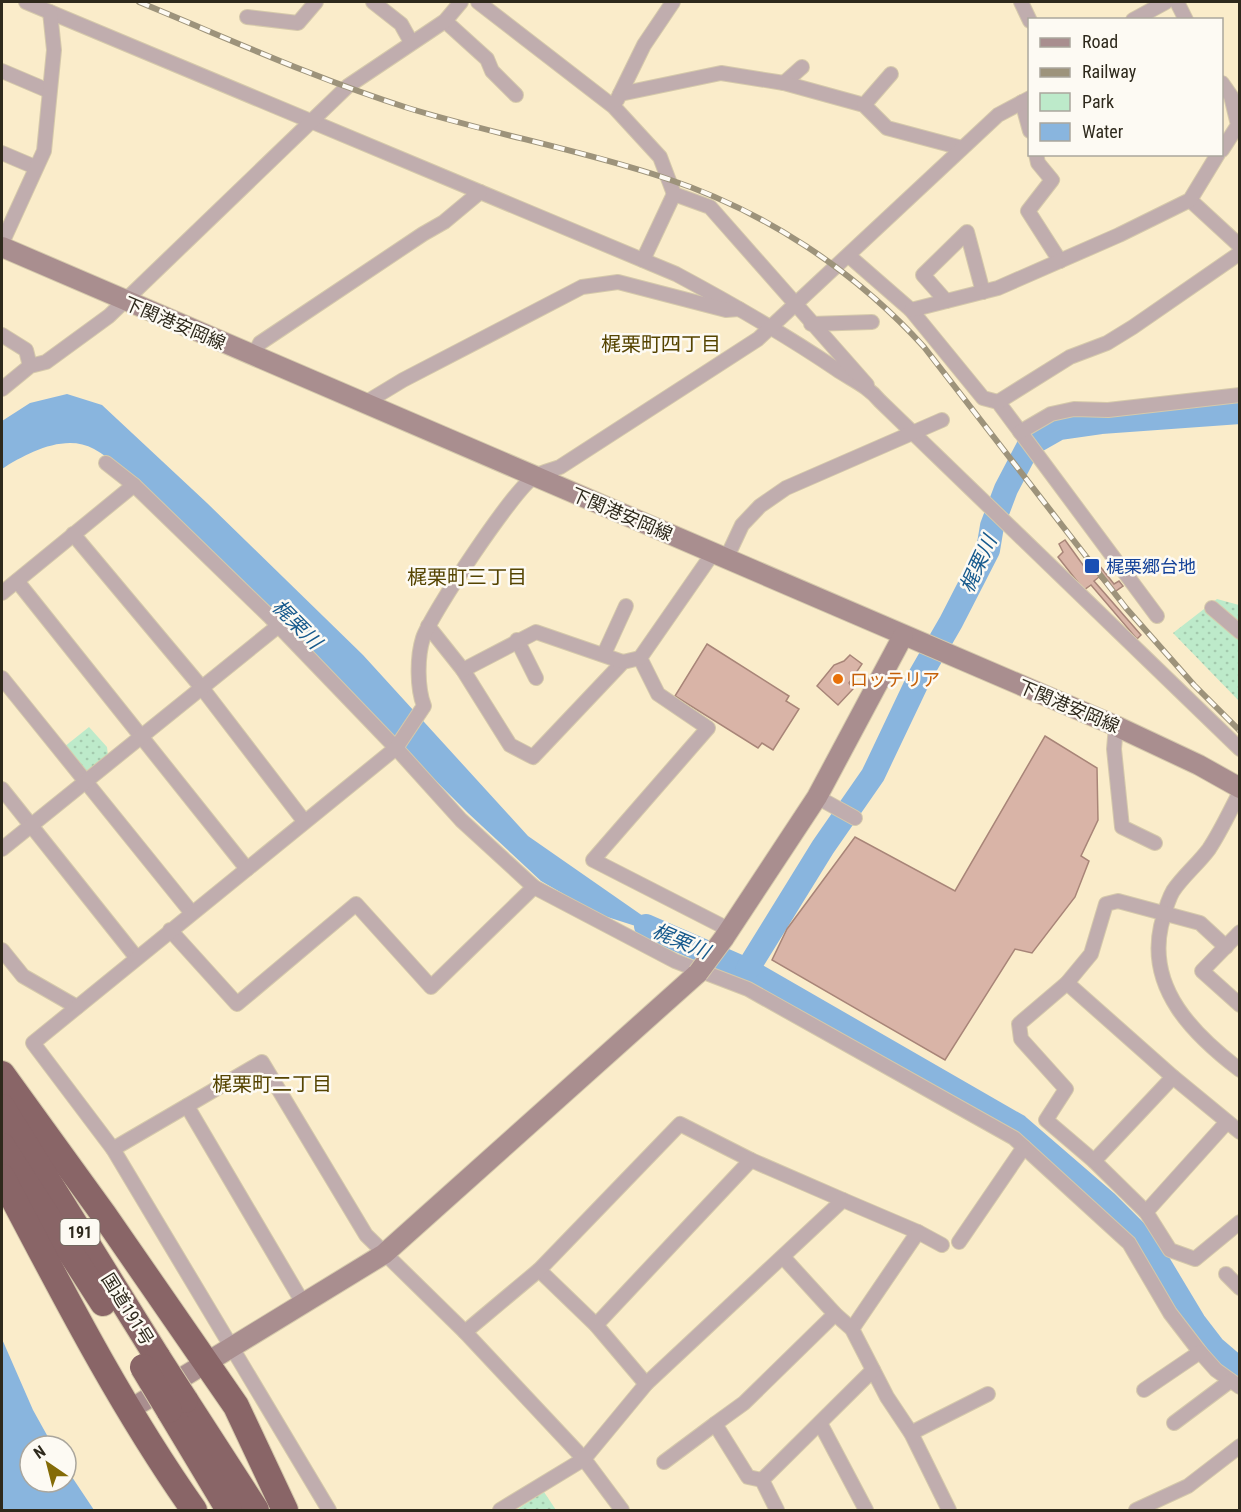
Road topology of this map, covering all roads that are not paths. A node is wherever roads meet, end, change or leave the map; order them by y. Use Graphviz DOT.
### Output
graph roads {
  1 [pos="26,2"];
  2 [pos="316,2"];
  3 [pos="373,2"];
  4 [pos="461,2"];
  5 [pos="478,2"];
  6 [pos="673,2"];
  7 [pos="1021,2"];
  8 [pos="1166,2"];
  9 [pos="1177,2"];
  10 [pos="55,14"];
  11 [pos="248,16"];
  12 [pos="1137,18"];
  13 [pos="1185,18"];
  14 [pos="1028,19"];
  15 [pos="445,21"];
  16 [pos="411,42"];
  17 [pos="802,68"];
  18 [pos="2,71"];
  19 [pos="891,74"];
  20 [pos="784,83"];
  21 [pos="49,91"];
  22 [pos="1235,92"];
  23 [pos="620,94"];
  24 [pos="516,95"];
  25 [pos="1026,100"];
  26 [pos="864,105"];
  27 [pos="614,107"];
  28 [pos="1028,121"];
  29 [pos="310,122"];
  30 [pos="1223,147"];
  31 [pos="962,148"];
  32 [pos="2,153"];
  33 [pos="1036,156"];
  34 [pos="1217,156"];
  35 [pos="35,168"];
  36 [pos="480,192"];
  37 [pos="674,194"];
  38 [pos="1190,200"];
  39 [pos="2,245"];
  40 [pos="1239,246"];
  41 [pos="1239,253"];
  42 [pos="849,256"];
  43 [pos="643,260"];
  44 [pos="1060,261"];
  45 [pos="982,292"];
  46 [pos="123,302"];
  47 [pos="946,302"];
  48 [pos="795,303"];
  49 [pos="741,308"];
  50 [pos="911,310"];
  51 [pos="872,322"];
  52 [pos="811,324"];
  53 [pos="773,326"];
  54 [pos="2,335"];
  55 [pos="253,356"];
  56 [pos="30,366"];
  57 [pos="869,388"];
  58 [pos="2,389"];
  59 [pos="1239,395"];
  60 [pos="998,402"];
  61 [pos="365,403"];
  62 [pos="942,420"];
  63 [pos="914,433"];
  64 [pos="1021,434"];
  65 [pos="106,462"];
  66 [pos="534,477"];
  67 [pos="134,485"];
  68 [pos="73,534"];
  69 [pos="720,556"];
  70 [pos="17,581"];
  71 [pos="2,593"];
  72 [pos="626,606"];
  73 [pos="1212,608"];
  74 [pos="1157,616"];
  75 [pos="428,626"];
  76 [pos="277,627"];
  77 [pos="1239,632"];
  78 [pos="903,636"];
  79 [pos="518,640"];
  80 [pos="604,654"];
  81 [pos="640,658"];
  82 [pos="623,662"];
  83 [pos="464,670"];
  84 [pos="2,678"];
  85 [pos="536,678"];
  86 [pos="202,688"];
  87 [pos="1116,726"];
  88 [pos="143,737"];
  89 [pos="396,748"];
  90 [pos="1239,749"];
  91 [pos="86,783"];
  92 [pos="2,789"];
  93 [pos="1239,790"];
  94 [pos="817,797"];
  95 [pos="855,818"];
  96 [pos="304,821"];
  97 [pos="32,825"];
  98 [pos="1155,843"];
  99 [pos="2,849"];
  100 [pos="247,869"];
  101 [pos="534,887"];
  102 [pos="191,912"];
  103 [pos="1164,914"];
  104 [pos="170,930"];
  105 [pos="1239,933"];
  106 [pos="727,934"];
  107 [pos="1226,947"];
  108 [pos="2,950"];
  109 [pos="136,957"];
  110 [pos="1067,983"];
  111 [pos="1239,1005"];
  112 [pos="77,1007"];
  113 [pos="1239,1070"];
  114 [pos="2,1074"];
  115 [pos="1173,1077"];
  116 [pos="187,1106"];
  117 [pos="2,1107"];
  118 [pos="1227,1122"];
  119 [pos="1239,1132"];
  120 [pos="2,1146"];
  121 [pos="1024,1147"];
  122 [pos="112,1149"];
  123 [pos="751,1160"];
  124 [pos="1094,1161"];
  125 [pos="2,1177"];
  126 [pos="843,1200"];
  127 [pos="1146,1212"];
  128 [pos="1239,1222"];
  129 [pos="918,1232"];
  130 [pos="959,1242"];
  131 [pos="942,1245"];
  132 [pos="384,1254"];
  133 [pos="783,1257"];
  134 [pos="539,1270"];
  135 [pos="1226,1274"];
  136 [pos="1239,1288"];
  137 [pos="303,1303"];
  138 [pos="835,1314"];
  139 [pos="596,1325"];
  140 [pos="852,1329"];
  141 [pos="465,1332"];
  142 [pos="232,1347"];
  143 [pos="1200,1352"];
  144 [pos="151,1362"];
  145 [pos="206,1363"];
  146 [pos="873,1370"];
  147 [pos="646,1384"];
  148 [pos="1235,1384"];
  149 [pos="1144,1390"];
  150 [pos="988,1394"];
  151 [pos="177,1405"];
  152 [pos="129,1410"];
  153 [pos="820,1423"];
  154 [pos="1173,1423"];
  155 [pos="716,1424"];
  156 [pos="911,1433"];
  157 [pos="1239,1446"];
  158 [pos="584,1459"];
  159 [pos="664,1462"];
  160 [pos="762,1480"];
  161 [pos="194,1510"];
  162 [pos="229,1510"];
  163 [pos="256,1510"];
  164 [pos="285,1510"];
  165 [pos="329,1510"];
  166 [pos="500,1510"];
  167 [pos="622,1510"];
  168 [pos="777,1510"];
  169 [pos="866,1510"];
  170 [pos="949,1510"];
  171 [pos="1137,1510"];
  1 -- 10 [label="street"];
  2 -- 11 [label="street"];
  3 -- 16 [label="street"];
  4 -- 15 [label="street"];
  5 -- 27 [label="street"];
  6 -- 23 [label="street"];
  7 -- 14 [label="street"];
  8 -- 12 [label="street"];
  9 -- 13 [label="street"];
  10 -- 21 [label="street"];
  10 -- 29 [label="street"];
  15 -- 16 [label="street"];
  15 -- 24 [label="street"];
  16 -- 29 [label="street"];
  17 -- 20 [label="street"];
  18 -- 21 [label="street"];
  19 -- 26 [label="street"];
  20 -- 23 [label="street"];
  20 -- 26 [label="street"];
  21 -- 35 [label="street"];
  22 -- 30 [label="street"];
  23 -- 27 [label="street"];
  25 -- 28 [label="street"];
  25 -- 31 [label="street"];
  26 -- 31 [label="street"];
  27 -- 37 [label="street"];
  29 -- 36 [label="street"];
  29 -- 46 [label="street"];
  31 -- 42 [label="street"];
  32 -- 35 [label="street"];
  33 -- 44 [label="street"];
  34 -- 38 [label="street"];
  35 -- 39 [label="street"];
  36 -- 43 [label="street"];
  36 -- 55 [label="street"];
  37 -- 43 [label="street"];
  37 -- 48 [label="street"];
  38 -- 40 [label="street"];
  38 -- 44 [label="street"];
  39 -- 46 [label="main road, 下関港安岡線"];
  41 -- 60 [label="street"];
  42 -- 48 [label="street"];
  42 -- 50 [label="street"];
  43 -- 49 [label="street"];
  44 -- 45 [label="street"];
  45 -- 47 [label="street"];
  45 -- 47 [label="street"];
  46 -- 55 [label="main road, 下関港安岡線"];
  46 -- 56 [label="street"];
  47 -- 50 [label="street"];
  48 -- 52 [label="street"];
  48 -- 53 [label="street"];
  49 -- 53 [label="street"];
  49 -- 61 [label="street"];
  50 -- 60 [label="street"];
  51 -- 52 [label="street"];
  52 -- 57 [label="street"];
  53 -- 57 [label="street"];
  53 -- 66 [label="street"];
  54 -- 56 [label="street"];
  55 -- 61 [label="main road, 下関港安岡線"];
  56 -- 58 [label="street"];
  57 -- 63 [label="street"];
  59 -- 64 [label="street"];
  60 -- 64 [label="street"];
  61 -- 66 [label="main road, 下関港安岡線"];
  62 -- 63 [label="street"];
  63 -- 69 [label="street"];
  63 -- 90 [label="street"];
  64 -- 74 [label="street"];
  65 -- 67 [label="street"];
  66 -- 69 [label="main road, 下関港安岡線"];
  66 -- 75 [label="street"];
  67 -- 68 [label="street"];
  67 -- 76 [label="street"];
  68 -- 70 [label="street"];
  68 -- 86 [label="street"];
  69 -- 78 [label="main road, 下関港安岡線"];
  69 -- 81 [label="street"];
  70 -- 71 [label="street"];
  70 -- 88 [label="street"];
  72 -- 80 [label="street"];
  73 -- 77 [label="street"];
  75 -- 83 [label="street"];
  75 -- 89 [label="street"];
  76 -- 86 [label="street"];
  76 -- 89 [label="street"];
  78 -- 87 [label="main road, 下関港安岡線"];
  78 -- 94 [label="main road"];
  79 -- 80 [label="street"];
  79 -- 83 [label="street"];
  79 -- 85 [label="street"];
  80 -- 82 [label="street"];
  81 -- 82 [label="street"];
  81 -- 106 [label="street"];
  82 -- 83 [label="street"];
  84 -- 91 [label="street"];
  86 -- 88 [label="street"];
  86 -- 96 [label="street"];
  87 -- 93 [label="main road, 下関港安岡線"];
  87 -- 98 [label="street"];
  88 -- 91 [label="street"];
  88 -- 100 [label="street"];
  89 -- 96 [label="street"];
  89 -- 101 [label="street"];
  91 -- 97 [label="street"];
  91 -- 102 [label="street"];
  92 -- 97 [label="street"];
  93 -- 103 [label="street"];
  94 -- 95 [label="street"];
  94 -- 106 [label="main road"];
  96 -- 100 [label="street"];
  97 -- 99 [label="street"];
  97 -- 109 [label="street"];
  100 -- 102 [label="street"];
  101 -- 104 [label="street"];
  101 -- 121 [label="street"];
  102 -- 104 [label="street"];
  103 -- 107 [label="street"];
  103 -- 110 [label="street"];
  103 -- 113 [label="street"];
  104 -- 109 [label="street"];
  105 -- 107 [label="street"];
  106 -- 132 [label="main road, bridge"];
  107 -- 111 [label="street"];
  108 -- 112 [label="street"];
  109 -- 112 [label="street"];
  110 -- 115 [label="street"];
  110 -- 124 [label="street"];
  112 -- 122 [label="street"];
  114 -- 145 [label="highway"];
  115 -- 118 [label="street"];
  115 -- 124 [label="street"];
  116 -- 122 [label="street"];
  116 -- 132 [label="street"];
  116 -- 137 [label="street"];
  117 -- 144 [label="highway, 国道191号 / 191"];
  118 -- 119 [label="street"];
  118 -- 127 [label="street"];
  120 -- 144 [label="highway, 国道191号 / 191"];
  121 -- 130 [label="street"];
  121 -- 143 [label="street"];
  122 -- 142 [label="street"];
  123 -- 126 [label="street"];
  123 -- 134 [label="street"];
  123 -- 139 [label="street"];
  124 -- 127 [label="street"];
  125 -- 152 [label="highway"];
  126 -- 129 [label="street"];
  126 -- 133 [label="street"];
  127 -- 128 [label="street"];
  129 -- 131 [label="street"];
  129 -- 140 [label="street"];
  132 -- 137 [label="main road"];
  132 -- 141 [label="street"];
  133 -- 138 [label="street"];
  133 -- 147 [label="street"];
  134 -- 139 [label="street"];
  134 -- 141 [label="street"];
  135 -- 136 [label="street"];
  137 -- 142 [label="main road"];
  138 -- 140 [label="street"];
  138 -- 155 [label="street"];
  139 -- 147 [label="street"];
  140 -- 146 [label="street"];
  141 -- 158 [label="street"];
  142 -- 145 [label="main road"];
  142 -- 165 [label="street"];
  143 -- 148 [label="street"];
  143 -- 149 [label="street"];
  144 -- 151 [label="highway, 国道191号 / 191, bridge"];
  145 -- 152 [label="main road"];
  145 -- 164 [label="highway"];
  146 -- 153 [label="street"];
  146 -- 156 [label="street"];
  147 -- 158 [label="street"];
  148 -- 154 [label="street"];
  150 -- 156 [label="street"];
  151 -- 162 [label="highway, 国道191号 / 191"];
  151 -- 163 [label="highway, 国道191号 / 191"];
  152 -- 161 [label="highway"];
  153 -- 160 [label="street"];
  153 -- 169 [label="street"];
  155 -- 159 [label="street"];
  155 -- 160 [label="street"];
  156 -- 170 [label="street"];
  157 -- 171 [label="street"];
  158 -- 166 [label="street"];
  158 -- 167 [label="street"];
  160 -- 168 [label="street"];
}
